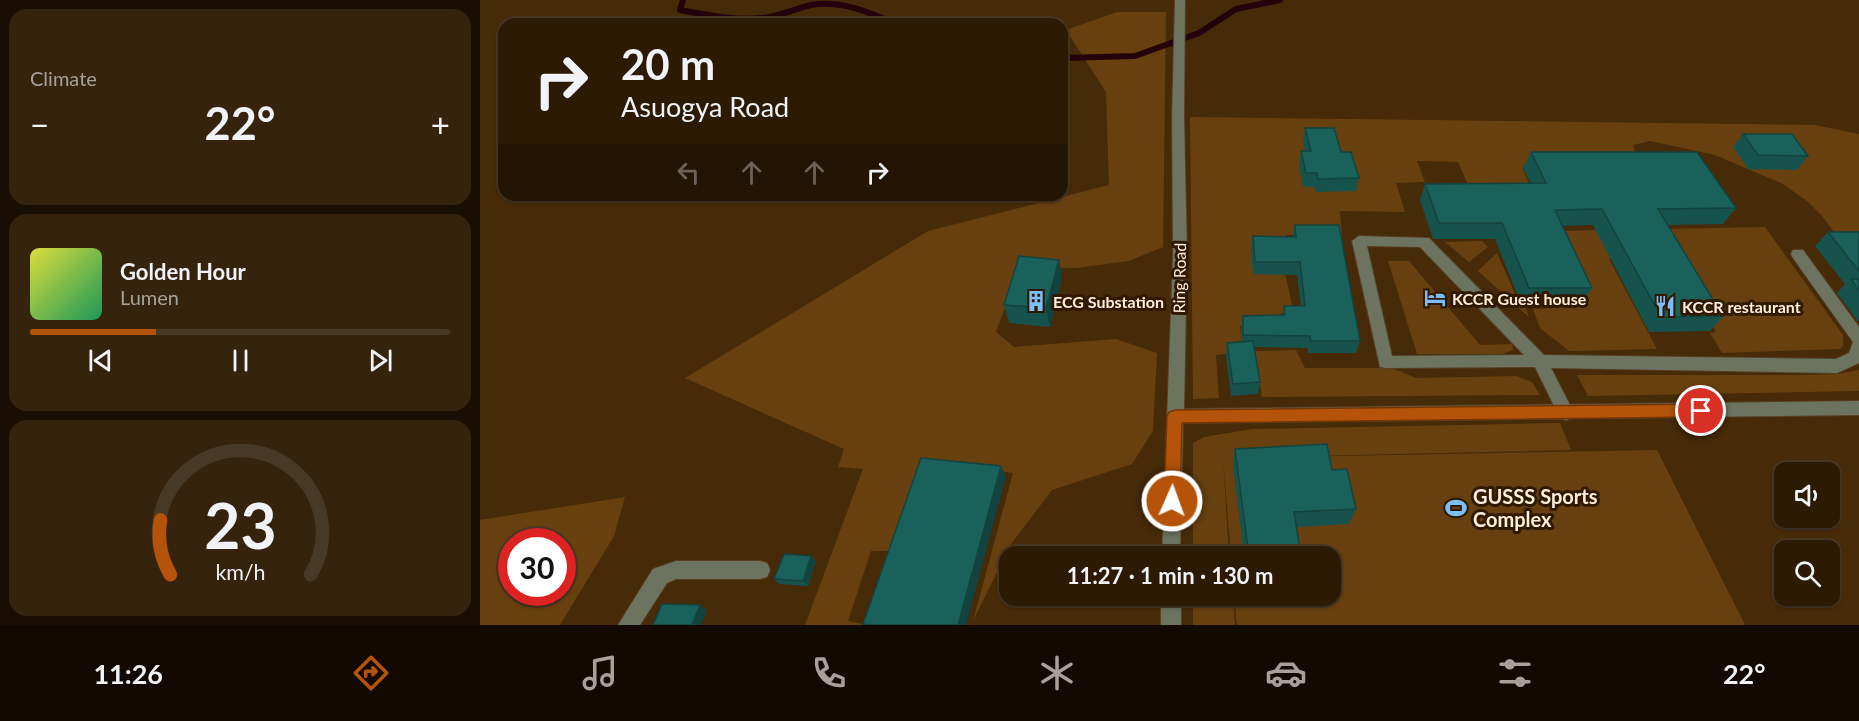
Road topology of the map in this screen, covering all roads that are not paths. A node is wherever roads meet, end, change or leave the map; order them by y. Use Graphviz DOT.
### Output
graph roads {
  1 [pos="1180,0"];
  2 [pos="1798,254"];
  3 [pos="1859,339"];
  4 [pos="1859,345"];
  5 [pos="1540,361"];
  6 [pos="1859,408"];
  7 [pos="1566,413"];
  8 [pos="1175,416"];
  9 [pos="1171,546"];
  10 [pos="760,570"];
  11 [pos="1171,606"];
  12 [pos="627,625"];
  13 [pos="1171,625"];
  1 -- 8 [label="street, Ring Road"];
  2 -- 3 [label="street"];
  4 -- 5 [label="street"];
  5 -- 5 [label="street"];
  5 -- 7 [label="street"];
  6 -- 7 [label="street"];
  7 -- 8 [label="street"];
  8 -- 9 [label="street, Ring Road"];
  10 -- 12 [label="street"];
  11 -- 13 [label="street"];
}
